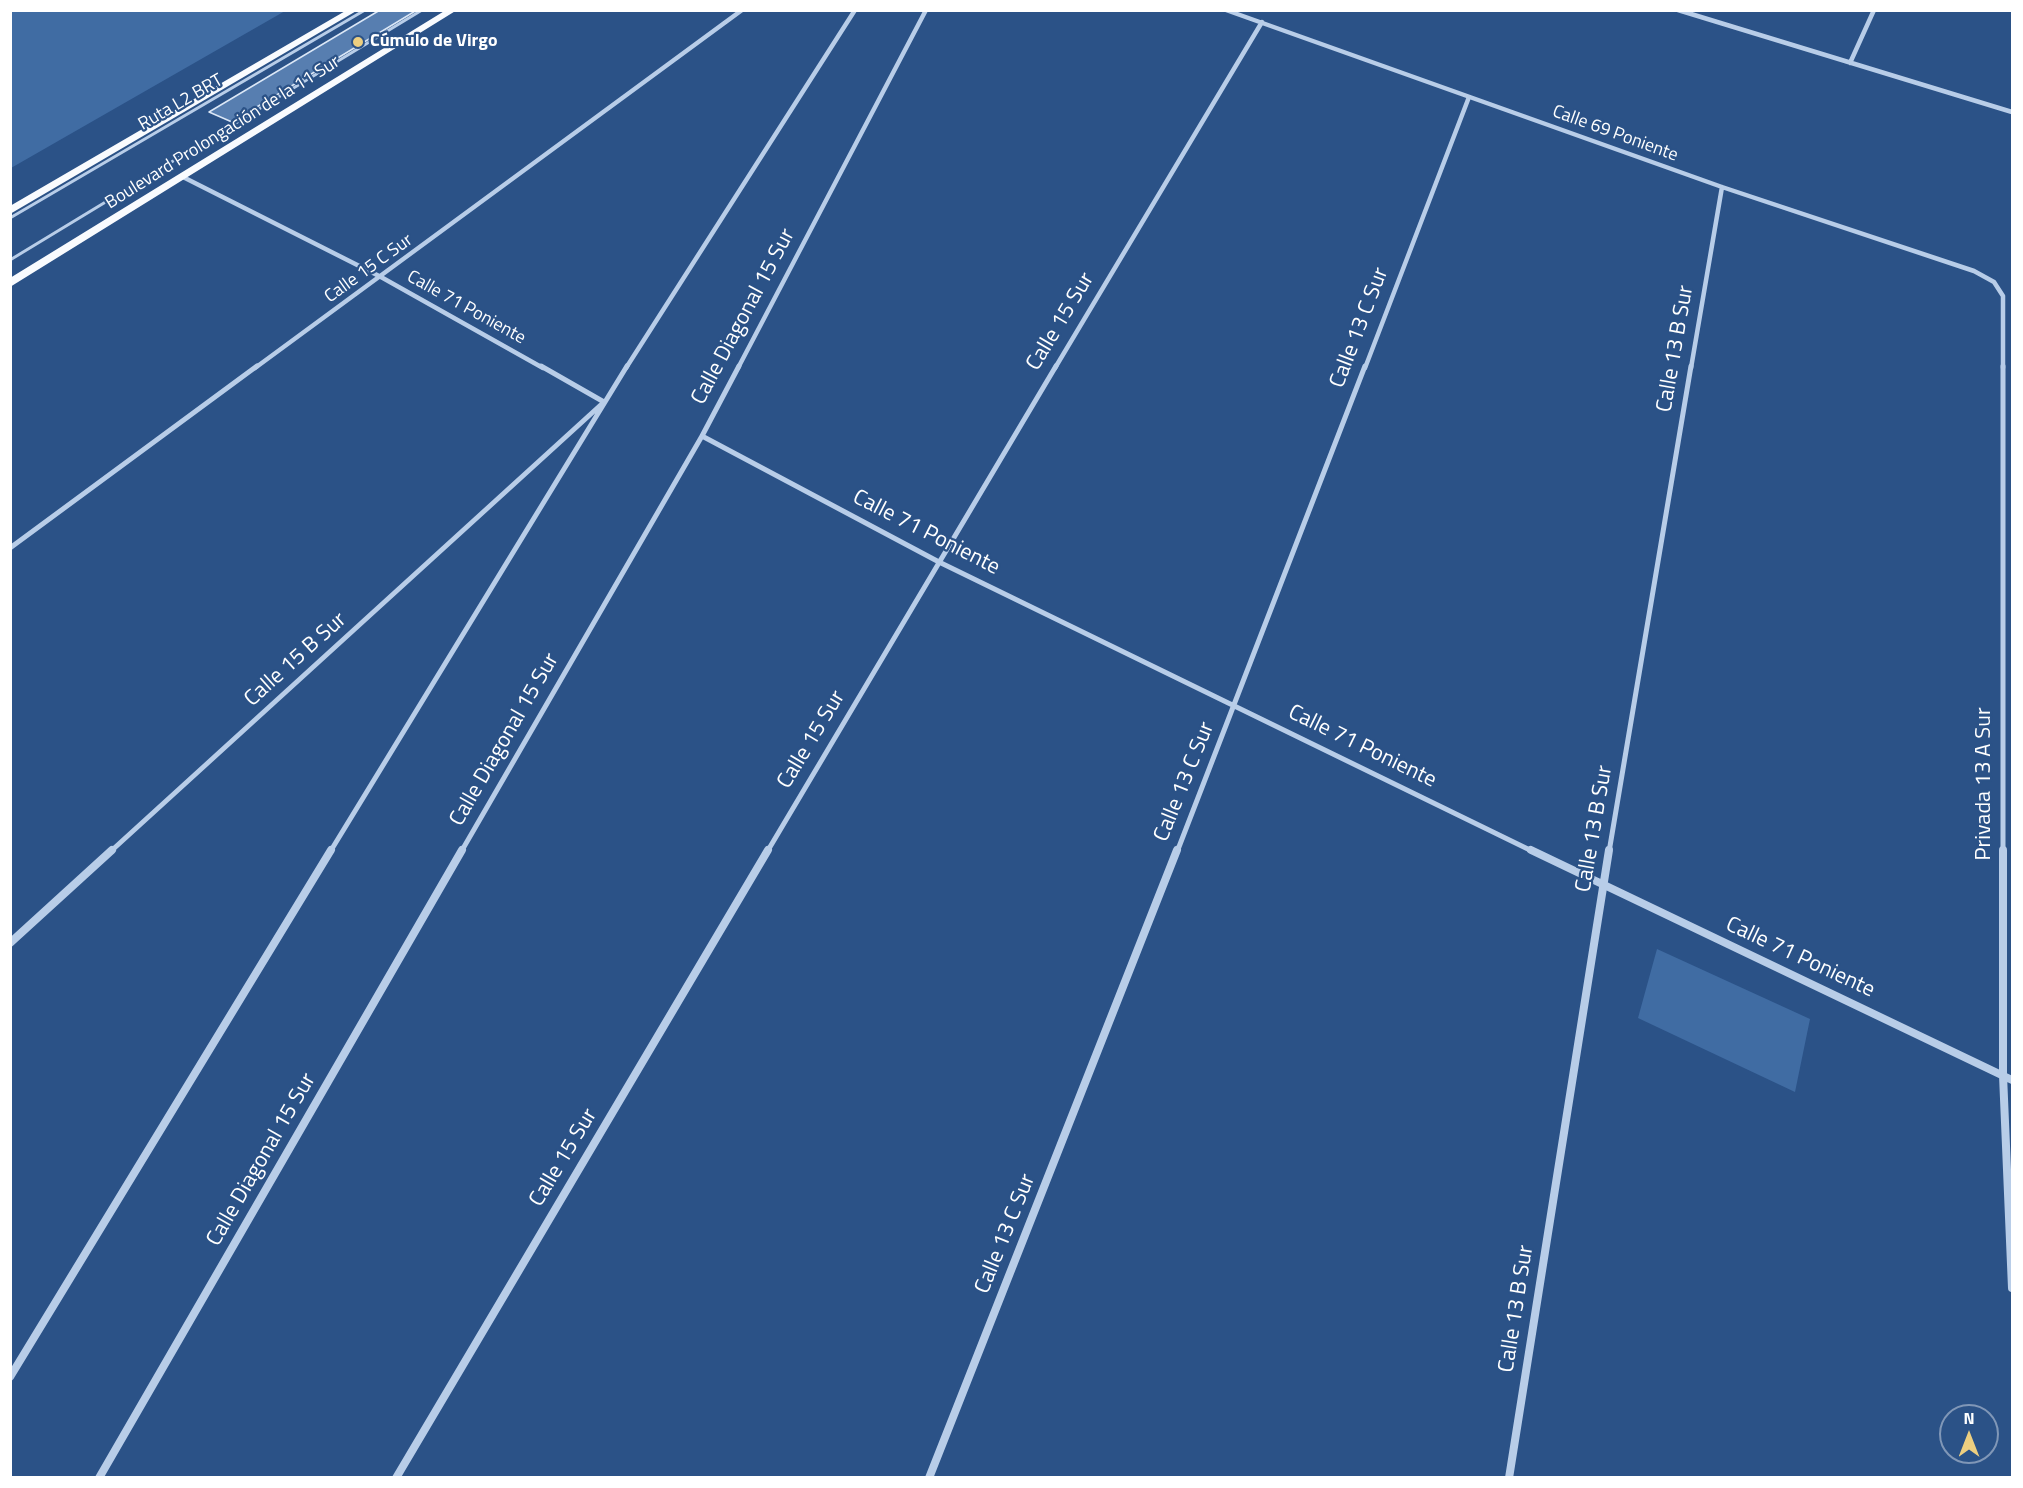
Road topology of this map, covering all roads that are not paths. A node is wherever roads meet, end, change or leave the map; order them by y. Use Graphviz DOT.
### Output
graph roads {
  1 [pos="354,10"];
  2 [pos="365,10"];
  3 [pos="422,10"];
  4 [pos="453,10"];
  5 [pos="742,10"];
  6 [pos="855,10"];
  7 [pos="926,10"];
  8 [pos="1226,10"];
  9 [pos="1678,10"];
  10 [pos="1874,10"];
  11 [pos="1262,22"];
  12 [pos="1850,63"];
  13 [pos="1468,97"];
  14 [pos="2013,112"];
  15 [pos="183,177"];
  16 [pos="1722,187"];
  17 [pos="10,211"];
  18 [pos="10,218"];
  19 [pos="10,260"];
  20 [pos="381,277"];
  21 [pos="1994,282"];
  22 [pos="10,283"];
  23 [pos="604,402"];
  24 [pos="702,436"];
  25 [pos="10,548"];
  26 [pos="939,562"];
  27 [pos="1235,704"];
  28 [pos="1603,885"];
  29 [pos="10,943"];
  30 [pos="2003,1075"];
  31 [pos="2013,1080"];
  32 [pos="2013,1288"];
  33 [pos="10,1377"];
  34 [pos="99,1478"];
  35 [pos="396,1478"];
  36 [pos="929,1478"];
  37 [pos="1509,1478"];
  1 -- 17 [label="main road, Boulevard Prolongación de la 11 Sur"];
  2 -- 18 [label="lane, Ruta L2 BRT"];
  3 -- 19 [label="lane"];
  4 -- 15 [label="main road, Boulevard Prolongación de la 11 Sur"];
  5 -- 20 [label="street, Calle 15 C Sur"];
  6 -- 23 [label="street"];
  7 -- 24 [label="street, Calle Diagonal 15 Sur"];
  8 -- 11 [label="street, Calle 69 Poniente"];
  9 -- 12 [label="street"];
  10 -- 12 [label="street"];
  11 -- 13 [label="street, Calle 69 Poniente"];
  11 -- 26 [label="street, Calle 15 Sur"];
  12 -- 14 [label="street"];
  13 -- 16 [label="street, Calle 69 Poniente"];
  13 -- 27 [label="street, Calle 13 C Sur"];
  15 -- 20 [label="street, Calle 71 Poniente"];
  15 -- 22 [label="main road, Boulevard Prolongación de la 11 Sur"];
  16 -- 21 [label="street, Calle 69 Poniente"];
  16 -- 28 [label="street, Calle 13 B Sur"];
  20 -- 23 [label="street, Calle 71 Poniente"];
  20 -- 25 [label="street, Calle 15 C Sur"];
  21 -- 30 [label="street, Privada 13 A Sur"];
  23 -- 29 [label="street, Calle 15 B Sur"];
  23 -- 33 [label="street"];
  24 -- 26 [label="street, Calle 71 Poniente"];
  24 -- 34 [label="street, Calle Diagonal 15 Sur"];
  26 -- 27 [label="street, Calle 71 Poniente"];
  26 -- 35 [label="street, Calle 15 Sur"];
  27 -- 28 [label="street, Calle 71 Poniente"];
  27 -- 36 [label="street, Calle 13 C Sur"];
  28 -- 30 [label="street, Calle 71 Poniente"];
  28 -- 37 [label="street, Calle 13 B Sur"];
  30 -- 31 [label="street, Calle 71 Poniente"];
  30 -- 32 [label="street, Privada 13 A Sur"];
}
